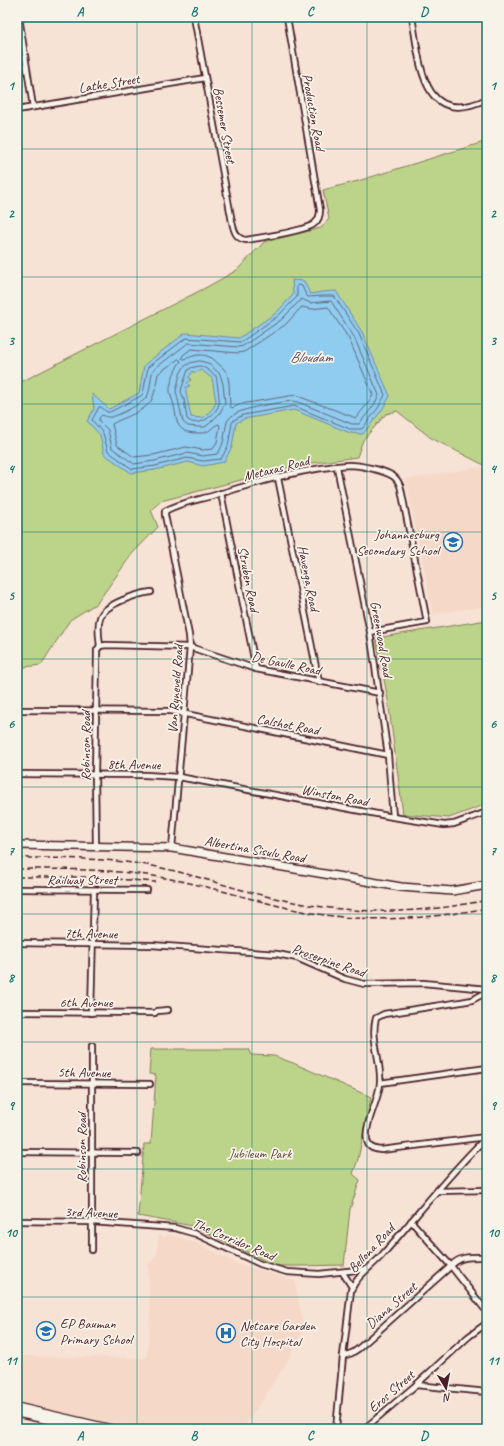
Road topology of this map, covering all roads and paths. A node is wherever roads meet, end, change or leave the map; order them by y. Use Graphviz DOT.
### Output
graph roads {
  1 [pos="20,17"];
  2 [pos="194,17"];
  3 [pos="287,17"];
  4 [pos="412,17"];
  5 [pos="205,78"];
  6 [pos="487,99"];
  7 [pos="33,107"];
  8 [pos="17,110"];
  9 [pos="237,236"];
  10 [pos="337,467"];
  11 [pos="278,478"];
  12 [pos="221,493"];
  13 [pos="165,511"];
  14 [pos="151,592"];
  15 [pos="370,632"];
  16 [pos="99,647"];
  17 [pos="190,647"];
  18 [pos="256,669"];
  19 [pos="319,682"];
  20 [pos="380,693"];
  21 [pos="17,710"];
  22 [pos="96,710"];
  23 [pos="185,714"];
  24 [pos="388,755"];
  25 [pos="17,774"];
  26 [pos="95,775"];
  27 [pos="179,777"];
  28 [pos="487,812"];
  29 [pos="393,817"];
  30 [pos="17,845"];
  31 [pos="96,846"];
  32 [pos="172,848"];
  33 [pos="487,885"];
  34 [pos="17,889"];
  35 [pos="94,890"];
  36 [pos="147,890"];
  37 [pos="17,944"];
  38 [pos="94,944"];
  39 [pos="164,946"];
  40 [pos="487,989"];
  41 [pos="487,992"];
  42 [pos="168,1010"];
  43 [pos="17,1012"];
  44 [pos="91,1013"];
  45 [pos="92,1046"];
  46 [pos="487,1068"];
  47 [pos="17,1083"];
  48 [pos="380,1083"];
  49 [pos="92,1084"];
  50 [pos="150,1084"];
  51 [pos="487,1137"];
  52 [pos="17,1152"];
  53 [pos="92,1153"];
  54 [pos="138,1153"];
  55 [pos="487,1190"];
  56 [pos="437,1191"];
  57 [pos="17,1221"];
  58 [pos="411,1221"];
  59 [pos="92,1222"];
  60 [pos="163,1226"];
  61 [pos="92,1250"];
  62 [pos="487,1257"];
  63 [pos="451,1266"];
  64 [pos="367,1268"];
  65 [pos="343,1272"];
  66 [pos="352,1287"];
  67 [pos="487,1312"];
  68 [pos="487,1323"];
  69 [pos="343,1356"];
  70 [pos="416,1385"];
  71 [pos="487,1392"];
  72 [pos="17,1407"];
  73 [pos="17,1413"];
  74 [pos="89,1429"];
  75 [pos="112,1429"];
  76 [pos="336,1429"];
  77 [pos="364,1429"];
  1 -- 7 [label="street"];
  2 -- 5 [label="street, Bessemer Street"];
  3 -- 9 [label="street, Production Road"];
  4 -- 6 [label="street"];
  5 -- 7 [label="street, Lathe Street"];
  5 -- 9 [label="street, Bessemer Street"];
  7 -- 8 [label="street, Lathe Street"];
  10 -- 11 [label="street, Metaxas Road"];
  10 -- 15 [label="street, Greenwood Road"];
  10 -- 15 [label="street, Metaxas Road"];
  11 -- 12 [label="street, Metaxas Road"];
  11 -- 19 [label="street, Havenga Road"];
  12 -- 13 [label="street, Metaxas Road"];
  12 -- 18 [label="street, Struben Road"];
  13 -- 17 [label="street, Van Ryneveld Road"];
  14 -- 16 [label="street, Robinson Road"];
  15 -- 20 [label="street, Greenwood Road"];
  16 -- 17 [label="street, De Gaulle Road"];
  16 -- 22 [label="street, Robinson Road"];
  17 -- 18 [label="street, De Gaulle Road"];
  17 -- 23 [label="street, Van Ryneveld Road"];
  18 -- 19 [label="street, De Gaulle Road"];
  19 -- 20 [label="street, De Gaulle Road"];
  20 -- 24 [label="street, Greenwood Road"];
  21 -- 22 [label="street, Calshot Road"];
  22 -- 23 [label="street, Calshot Road"];
  22 -- 26 [label="street, Robinson Road"];
  23 -- 24 [label="street, Calshot Road"];
  23 -- 27 [label="street, Van Ryneveld Road"];
  24 -- 29 [label="street, Greenwood Road"];
  25 -- 26 [label="street, 8th Avenue"];
  26 -- 27 [label="street, 8th Avenue"];
  26 -- 31 [label="street, Robinson Road"];
  27 -- 29 [label="street, Winston Road"];
  27 -- 32 [label="street, Van Ryneveld Road"];
  28 -- 29 [label="street, Winston Road"];
  30 -- 31 [label="main road, Albertina Sisulu Road"];
  31 -- 32 [label="main road, Albertina Sisulu Road"];
  32 -- 33 [label="main road, Albertina Sisulu Road"];
  34 -- 35 [label="street, Railway Street"];
  35 -- 36 [label="street, Railway Street"];
  35 -- 38 [label="street"];
  37 -- 38 [label="street, 7th Avenue"];
  38 -- 39 [label="street, 7th Avenue"];
  38 -- 44 [label="street"];
  39 -- 40 [label="street, Proserpine Road"];
  41 -- 48 [label="street"];
  42 -- 44 [label="street, 6th Avenue"];
  43 -- 44 [label="street, 6th Avenue"];
  45 -- 49 [label="street, Robinson Road"];
  46 -- 48 [label="street"];
  47 -- 49 [label="street, 5th Avenue"];
  48 -- 51 [label="street"];
  49 -- 50 [label="street, 5th Avenue"];
  49 -- 53 [label="street, Robinson Road"];
  51 -- 56 [label="street, Bellona Road"];
  52 -- 53 [label="street"];
  53 -- 54 [label="street"];
  53 -- 59 [label="street, Robinson Road"];
  55 -- 56 [label="street"];
  56 -- 58 [label="street, Bellona Road"];
  57 -- 59 [label="street, 3rd Avenue"];
  58 -- 63 [label="street"];
  58 -- 64 [label="street, Bellona Road"];
  59 -- 60 [label="street, 3rd Avenue"];
  59 -- 61 [label="street, Robinson Road"];
  60 -- 65 [label="street, The Corridor Road"];
  62 -- 63 [label="street, Diana Street"];
  63 -- 67 [label="street"];
  63 -- 69 [label="street, Diana Street"];
  64 -- 65 [label="street, The Corridor Road"];
  64 -- 66 [label="street, Bellona Road"];
  65 -- 66 [label="street"];
  66 -- 69 [label="street, Bellona Road"];
  68 -- 70 [label="street, Eros Street"];
  69 -- 76 [label="street, Bellona Road"];
  70 -- 71 [label="street"];
  70 -- 77 [label="street, Eros Street"];
  72 -- 75 [label="main road"];
  73 -- 74 [label="main road"];
}
